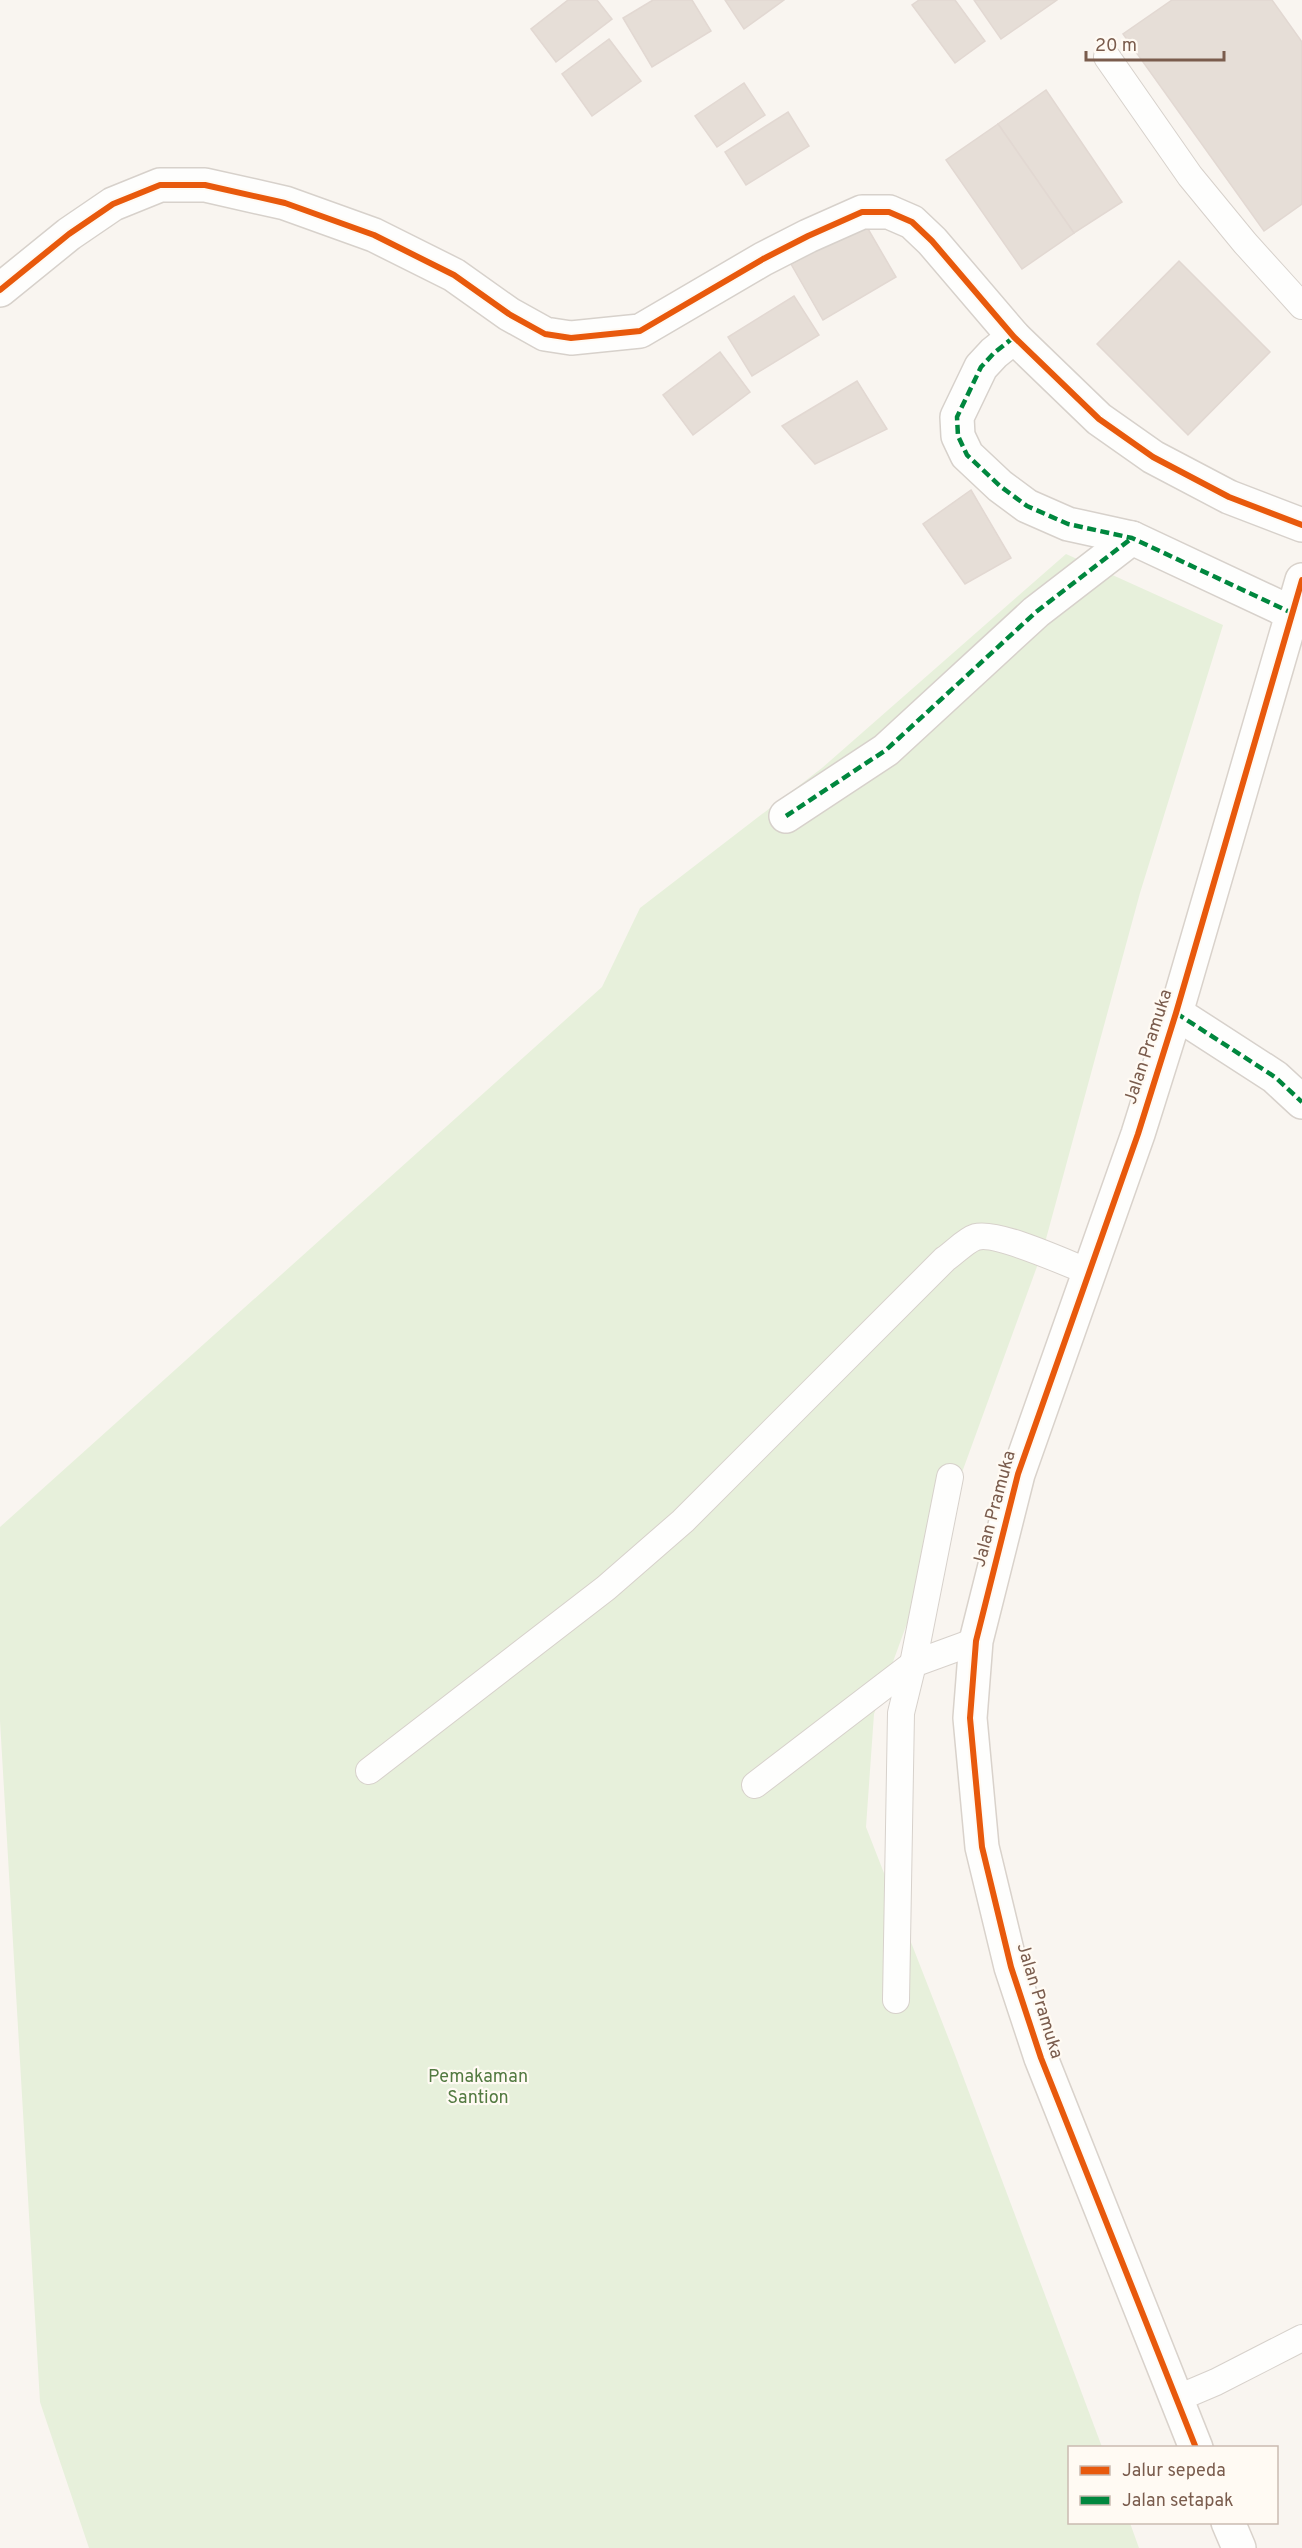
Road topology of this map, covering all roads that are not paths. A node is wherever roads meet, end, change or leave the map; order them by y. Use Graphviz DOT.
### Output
graph roads {
  1 [pos="1107,57"];
  2 [pos="0,290"];
  3 [pos="1302,306"];
  4 [pos="1014,337"];
  5 [pos="1302,525"];
  6 [pos="1132,538"];
  7 [pos="1302,580"];
  8 [pos="1292,613"];
  9 [pos="786,816"];
  10 [pos="1176,1013"];
  11 [pos="1302,1102"];
  12 [pos="1089,1272"];
  13 [pos="950,1477"];
  14 [pos="976,1641"];
  15 [pos="913,1664"];
  16 [pos="369,1771"];
  17 [pos="755,1785"];
  18 [pos="896,2000"];
  19 [pos="1302,2338"];
  20 [pos="1176,2399"];
  21 [pos="1195,2446"];
  22 [pos="1228,2524"];
  23 [pos="1239,2548"];
  1 -- 3 [label="lane"];
  2 -- 4 [label="street"];
  4 -- 5 [label="street"];
  4 -- 6 [label="street"];
  6 -- 8 [label="street"];
  6 -- 9 [label="street"];
  7 -- 8 [label="street, Jalan Pramuka"];
  8 -- 10 [label="street, Jalan Pramuka"];
  10 -- 11 [label="street"];
  10 -- 12 [label="street, Jalan Pramuka"];
  12 -- 14 [label="street, Jalan Pramuka"];
  12 -- 16 [label="lane"];
  13 -- 15 [label="lane"];
  14 -- 15 [label="lane"];
  14 -- 20 [label="street, Jalan Pramuka"];
  15 -- 17 [label="lane"];
  15 -- 18 [label="lane"];
  19 -- 20 [label="lane"];
  20 -- 21 [label="street, Jalan Pramuka"];
  22 -- 23 [label="street"];
}
